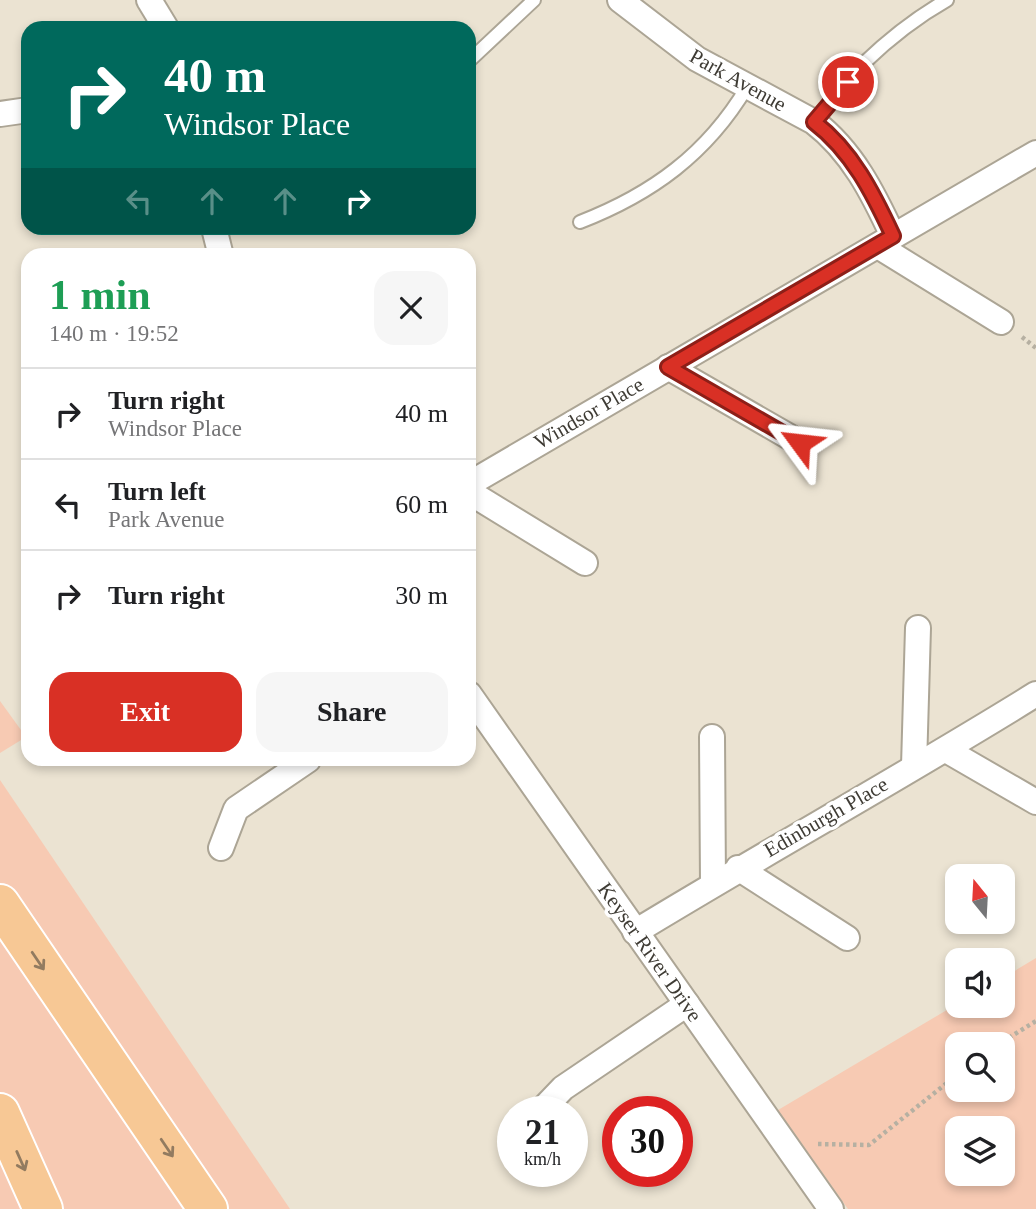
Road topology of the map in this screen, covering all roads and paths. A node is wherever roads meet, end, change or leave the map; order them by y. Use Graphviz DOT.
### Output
graph roads {
  1 [pos="149,0"];
  2 [pos="534,0"];
  3 [pos="947,0"];
  4 [pos="624,1"];
  5 [pos="162,21"];
  6 [pos="476,54"];
  7 [pos="747,88"];
  8 [pos="21,111"];
  9 [pos="0,114"];
  10 [pos="814,122"];
  11 [pos="1036,153"];
  12 [pos="580,222"];
  13 [pos="885,241"];
  14 [pos="1001,322"];
  15 [pos="668,367"];
  16 [pos="800,443"];
  17 [pos="476,480"];
  18 [pos="476,496"];
  19 [pos="585,563"];
  20 [pos="918,628"];
  21 [pos="1036,694"];
  22 [pos="476,704"];
  23 [pos="712,737"];
  24 [pos="946,750"];
  25 [pos="299,766"];
  26 [pos="914,766"];
  27 [pos="1036,802"];
  28 [pos="221,848"];
  29 [pos="738,868"];
  30 [pos="713,884"];
  31 [pos="0,904"];
  32 [pos="635,932"];
  33 [pos="847,938"];
  34 [pos="687,1004"];
  35 [pos="1036,1021"];
  36 [pos="1015,1034"];
  37 [pos="945,1085"];
  38 [pos="555,1096"];
  39 [pos="0,1113"];
  40 [pos="785,1144"];
  41 [pos="43,1209"];
  42 [pos="208,1209"];
  43 [pos="831,1209"];
  1 -- 5 [label="street"];
  2 -- 6 [label="lane"];
  3 -- 10 [label="lane"];
  4 -- 7 [label="street, Park Avenue"];
  7 -- 10 [label="street, Park Avenue"];
  7 -- 12 [label="lane"];
  8 -- 9 [label="street"];
  10 -- 13 [label="street, Park Avenue"];
  11 -- 13 [label="street, Windsor Place"];
  13 -- 14 [label="street"];
  13 -- 15 [label="street, Windsor Place"];
  15 -- 16 [label="street"];
  15 -- 17 [label="street, Windsor Place"];
  18 -- 19 [label="street"];
  20 -- 26 [label="street"];
  21 -- 24 [label="street, Edinburgh Place"];
  22 -- 32 [label="street, Keyser River Drive"];
  23 -- 30 [label="street"];
  24 -- 26 [label="street, Edinburgh Place"];
  24 -- 27 [label="street"];
  25 -- 28 [label="street"];
  26 -- 29 [label="street, Edinburgh Place"];
  29 -- 30 [label="street, Edinburgh Place"];
  29 -- 33 [label="street, Edinburgh Place"];
  30 -- 32 [label="street, Edinburgh Place"];
  31 -- 42 [label="highway, one-way"];
  32 -- 34 [label="street, Keyser River Drive"];
  34 -- 38 [label="street"];
  34 -- 40 [label="street, Keyser River Drive"];
  35 -- 36 [label="path"];
  37 -- 40 [label="path"];
  39 -- 41 [label="highway, one-way"];
  40 -- 43 [label="street, Keyser River Drive"];
}
